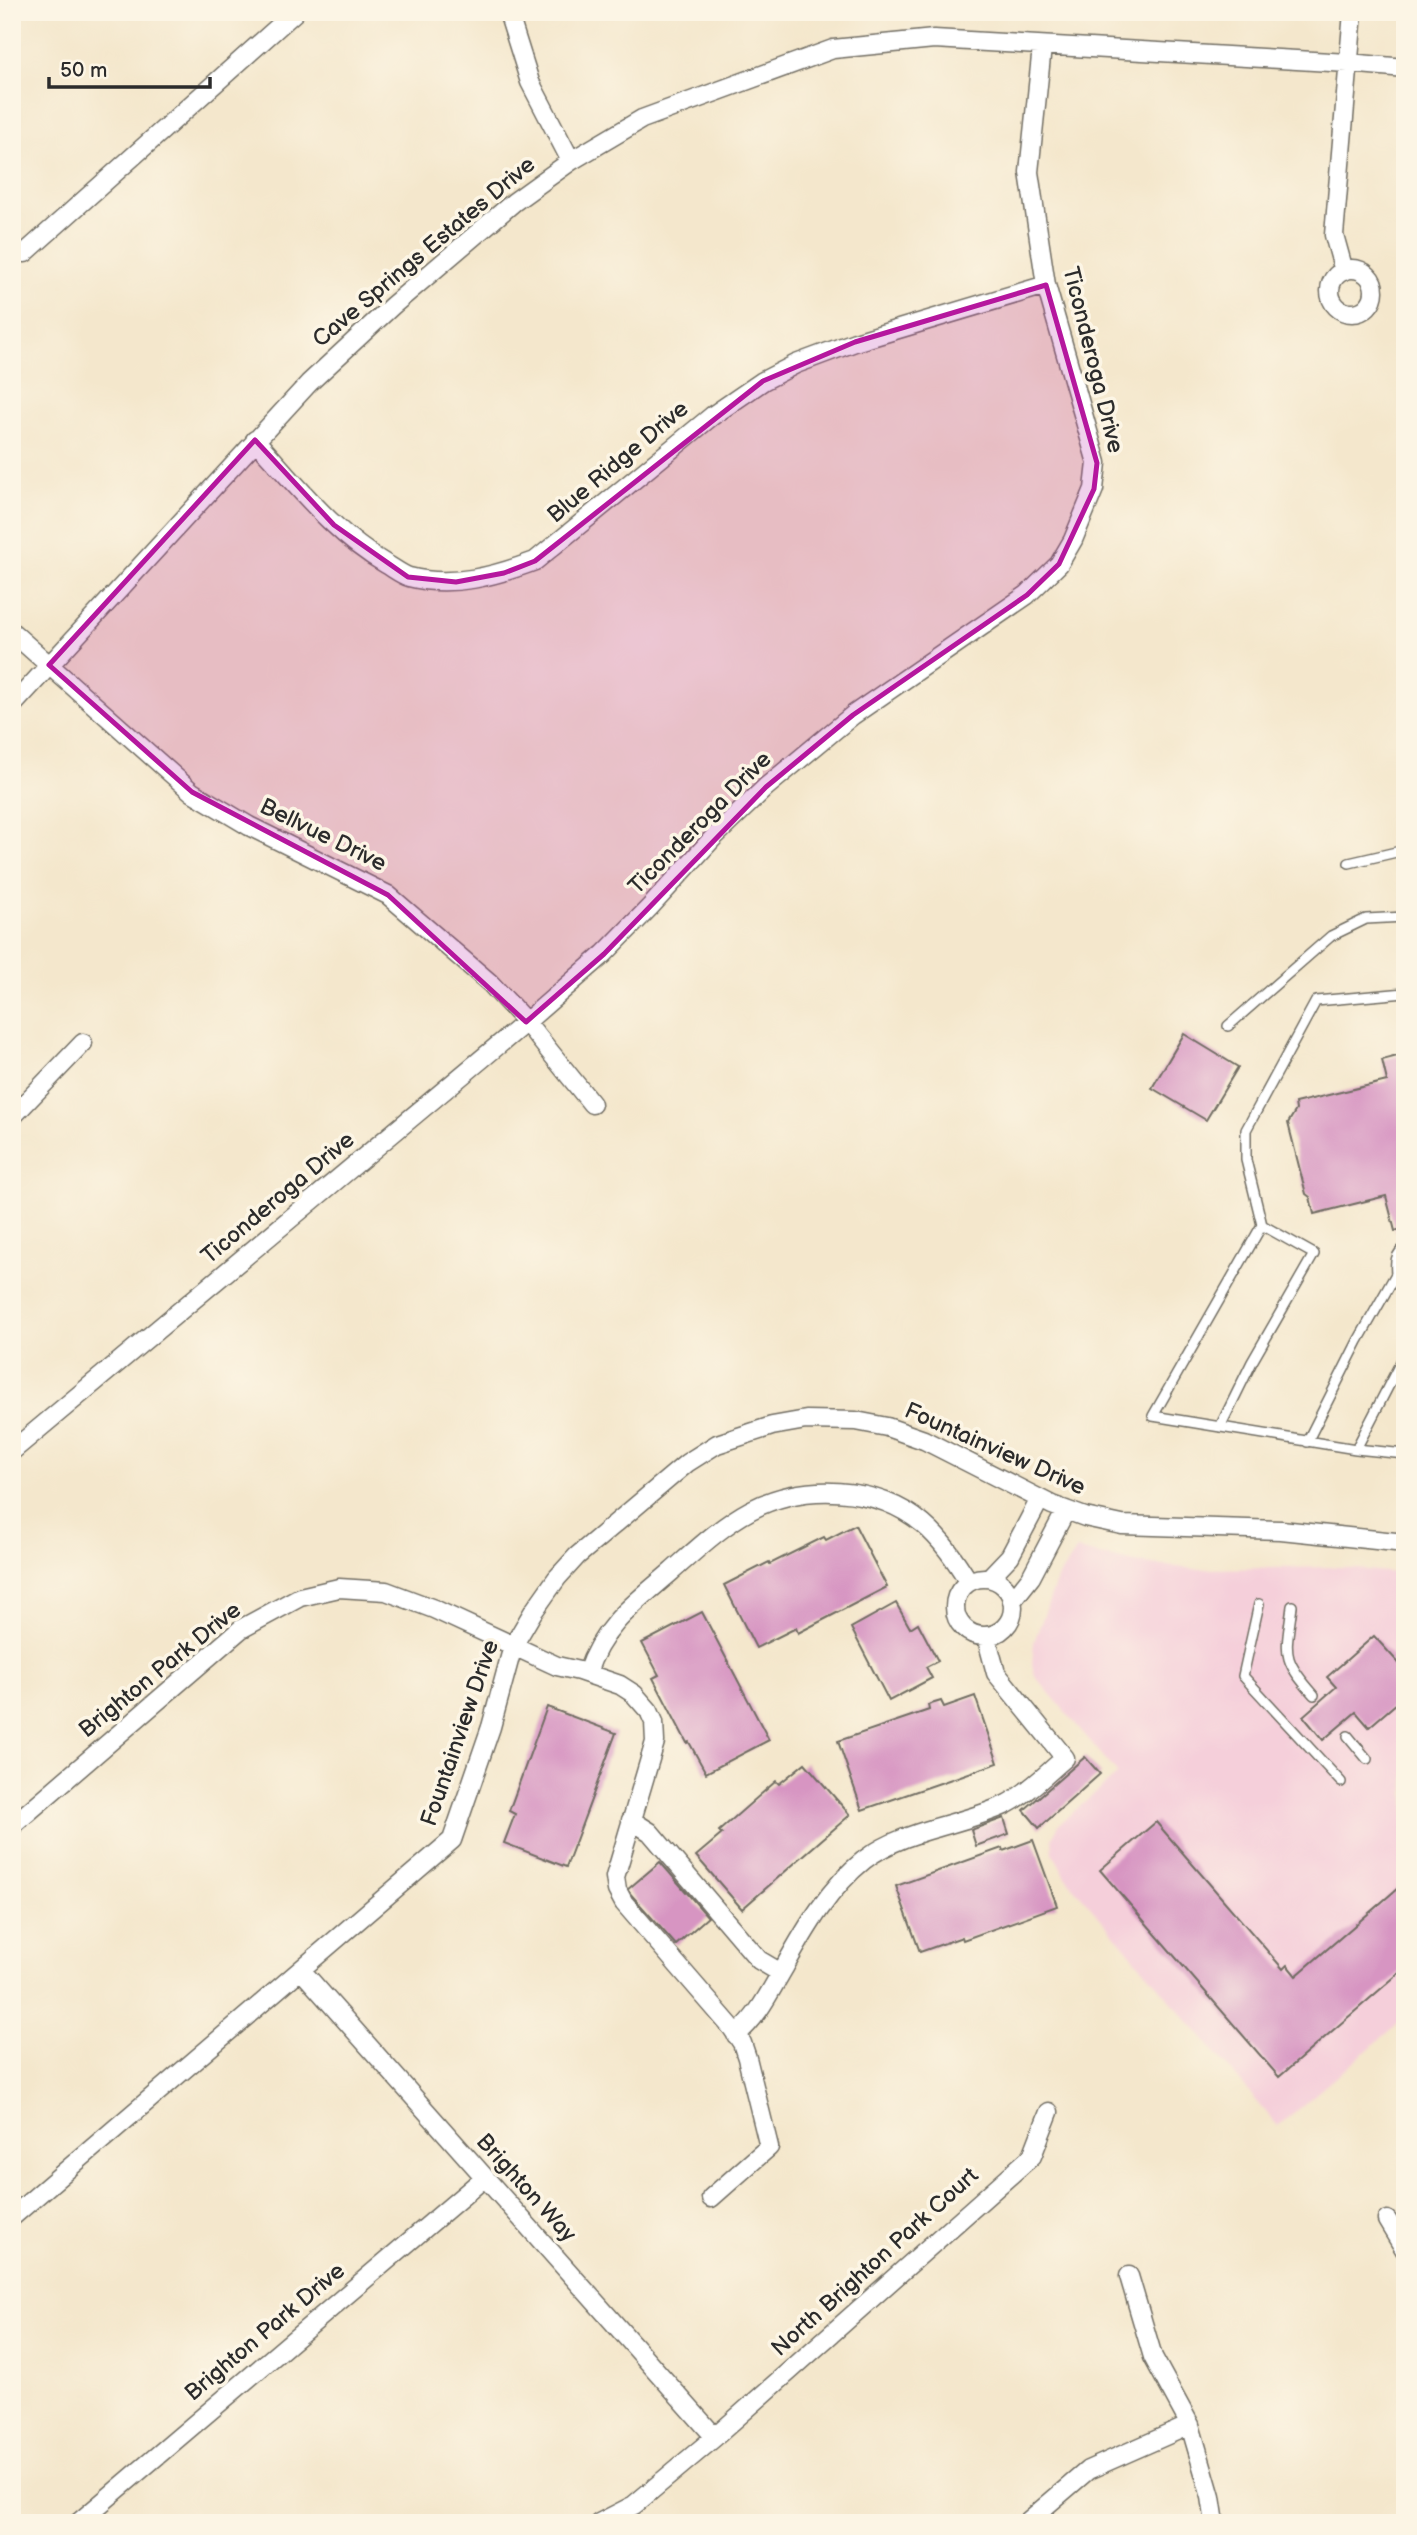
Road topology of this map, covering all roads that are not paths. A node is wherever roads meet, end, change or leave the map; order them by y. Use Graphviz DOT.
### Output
graph roads {
  1 [pos="295,12"];
  2 [pos="508,12"];
  3 [pos="1353,12"];
  4 [pos="1042,47"];
  5 [pos="1348,63"];
  6 [pos="1405,68"];
  7 [pos="571,161"];
  8 [pos="26,253"];
  9 [pos="1343,271"];
  10 [pos="1046,285"];
  11 [pos="255,440"];
  12 [pos="12,632"];
  13 [pos="49,664"];
  14 [pos="12,706"];
  15 [pos="1405,849"];
  16 [pos="1349,863"];
  17 [pos="1405,917"];
  18 [pos="1405,993"];
  19 [pos="526,1022"];
  20 [pos="1228,1026"];
  21 [pos="83,1043"];
  22 [pos="592,1104"];
  23 [pos="12,1117"];
  24 [pos="1262,1224"];
  25 [pos="1405,1248"];
  26 [pos="1396,1274"];
  27 [pos="1405,1283"];
  28 [pos="1405,1354"];
  29 [pos="1220,1427"];
  30 [pos="1307,1442"];
  31 [pos="1356,1449"];
  32 [pos="12,1451"];
  33 [pos="1405,1454"];
  34 [pos="1041,1499"];
  35 [pos="1066,1510"];
  36 [pos="1405,1542"];
  37 [pos="989,1578"];
  38 [pos="969,1582"];
  39 [pos="1013,1601"];
  40 [pos="1259,1604"];
  41 [pos="1292,1606"];
  42 [pos="986,1636"];
  43 [pos="513,1646"];
  44 [pos="587,1673"];
  45 [pos="1314,1695"];
  46 [pos="1348,1736"];
  47 [pos="1367,1759"];
  48 [pos="1341,1782"];
  49 [pos="631,1820"];
  50 [pos="12,1826"];
  51 [pos="301,1970"];
  52 [pos="780,1973"];
  53 [pos="736,2035"];
  54 [pos="1049,2112"];
  55 [pos="484,2178"];
  56 [pos="712,2198"];
  57 [pos="12,2217"];
  58 [pos="1387,2220"];
  59 [pos="1405,2250"];
  60 [pos="1129,2276"];
  61 [pos="1190,2425"];
  62 [pos="715,2437"];
  63 [pos="78,2523"];
  64 [pos="599,2523"];
  65 [pos="1026,2523"];
  66 [pos="1215,2523"];
  1 -- 8 [label="street"];
  2 -- 7 [label="street"];
  3 -- 5 [label="street"];
  4 -- 5 [label="street, Cave Springs Estates Drive"];
  4 -- 7 [label="street, Cave Springs Estates Drive"];
  4 -- 10 [label="street, Ticonderoga Drive"];
  5 -- 6 [label="street, Cave Springs Estates Drive"];
  5 -- 9 [label="street"];
  7 -- 11 [label="street, Cave Springs Estates Drive"];
  10 -- 11 [label="street, Blue Ridge Drive"];
  10 -- 19 [label="street, Ticonderoga Drive"];
  11 -- 13 [label="street, Cave Springs Estates Drive"];
  12 -- 13 [label="street, Bellvue Drive"];
  13 -- 14 [label="street, Cave Springs Estates Drive"];
  13 -- 19 [label="street, Bellvue Drive"];
  15 -- 16 [label="lane"];
  17 -- 20 [label="lane"];
  18 -- 24 [label="lane"];
  19 -- 22 [label="street, Bellvue Drive"];
  19 -- 32 [label="street, Ticonderoga Drive"];
  21 -- 23 [label="street"];
  24 -- 29 [label="lane"];
  24 -- 29 [label="lane"];
  25 -- 26 [label="lane"];
  26 -- 27 [label="lane"];
  26 -- 30 [label="lane"];
  28 -- 31 [label="lane"];
  29 -- 30 [label="lane"];
  30 -- 31 [label="lane"];
  31 -- 33 [label="lane"];
  34 -- 35 [label="street, Fountainview Drive"];
  34 -- 37 [label="street"];
  34 -- 43 [label="street, Fountainview Drive"];
  35 -- 36 [label="street, Fountainview Drive"];
  35 -- 39 [label="street"];
  37 -- 38 [label="street"];
  37 -- 39 [label="street"];
  38 -- 42 [label="street"];
  38 -- 44 [label="street"];
  39 -- 42 [label="street"];
  40 -- 48 [label="lane"];
  41 -- 45 [label="lane"];
  42 -- 52 [label="street"];
  43 -- 44 [label="street, Brighton Park Drive"];
  43 -- 50 [label="street, Brighton Park Drive"];
  43 -- 51 [label="street, Fountainview Drive"];
  44 -- 49 [label="street, Brighton Park Drive"];
  46 -- 47 [label="lane"];
  49 -- 52 [label="street"];
  49 -- 53 [label="street, Brighton Park Drive"];
  51 -- 55 [label="street, Brighton Way"];
  51 -- 57 [label="street, Fountainview Drive"];
  52 -- 53 [label="street"];
  53 -- 56 [label="street"];
  54 -- 62 [label="street, North Brighton Park Court"];
  55 -- 62 [label="street, Brighton Way"];
  55 -- 63 [label="street, Brighton Park Drive"];
  58 -- 59 [label="street"];
  60 -- 61 [label="street"];
  61 -- 65 [label="street"];
  61 -- 66 [label="street"];
  62 -- 64 [label="street, North Brighton Park Court"];
}
